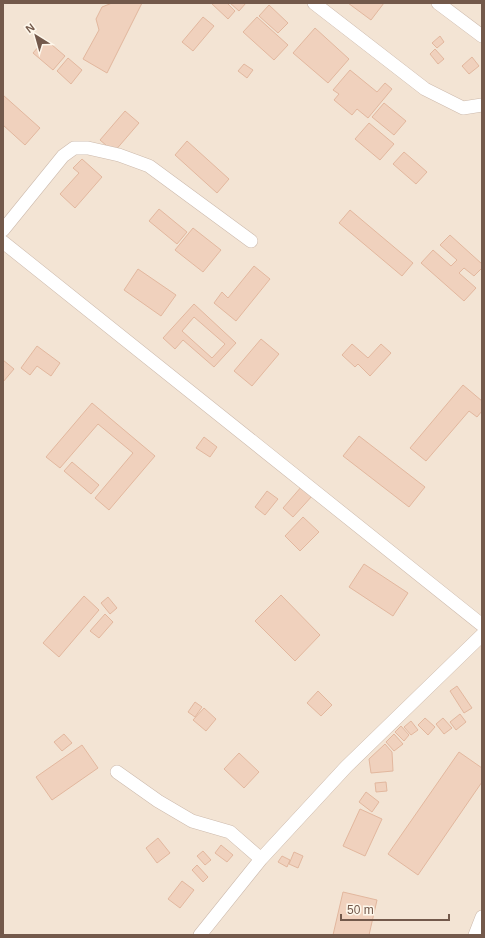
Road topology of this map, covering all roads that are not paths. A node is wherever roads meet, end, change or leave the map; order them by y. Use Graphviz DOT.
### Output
graph roads {
  1 [pos="314,3"];
  2 [pos="438,3"];
  3 [pos="482,36"];
  4 [pos="482,106"];
  5 [pos="3,230"];
  6 [pos="251,241"];
  7 [pos="3,242"];
  8 [pos="482,625"];
  9 [pos="482,635"];
  10 [pos="117,772"];
  11 [pos="261,859"];
  12 [pos="482,917"];
  13 [pos="200,935"];
  14 [pos="475,935"];
  1 -- 4 [label="street"];
  2 -- 3 [label="street"];
  5 -- 6 [label="street"];
  7 -- 8 [label="street"];
  9 -- 11 [label="street"];
  10 -- 11 [label="street"];
  11 -- 13 [label="street"];
  12 -- 14 [label="street"];
}
